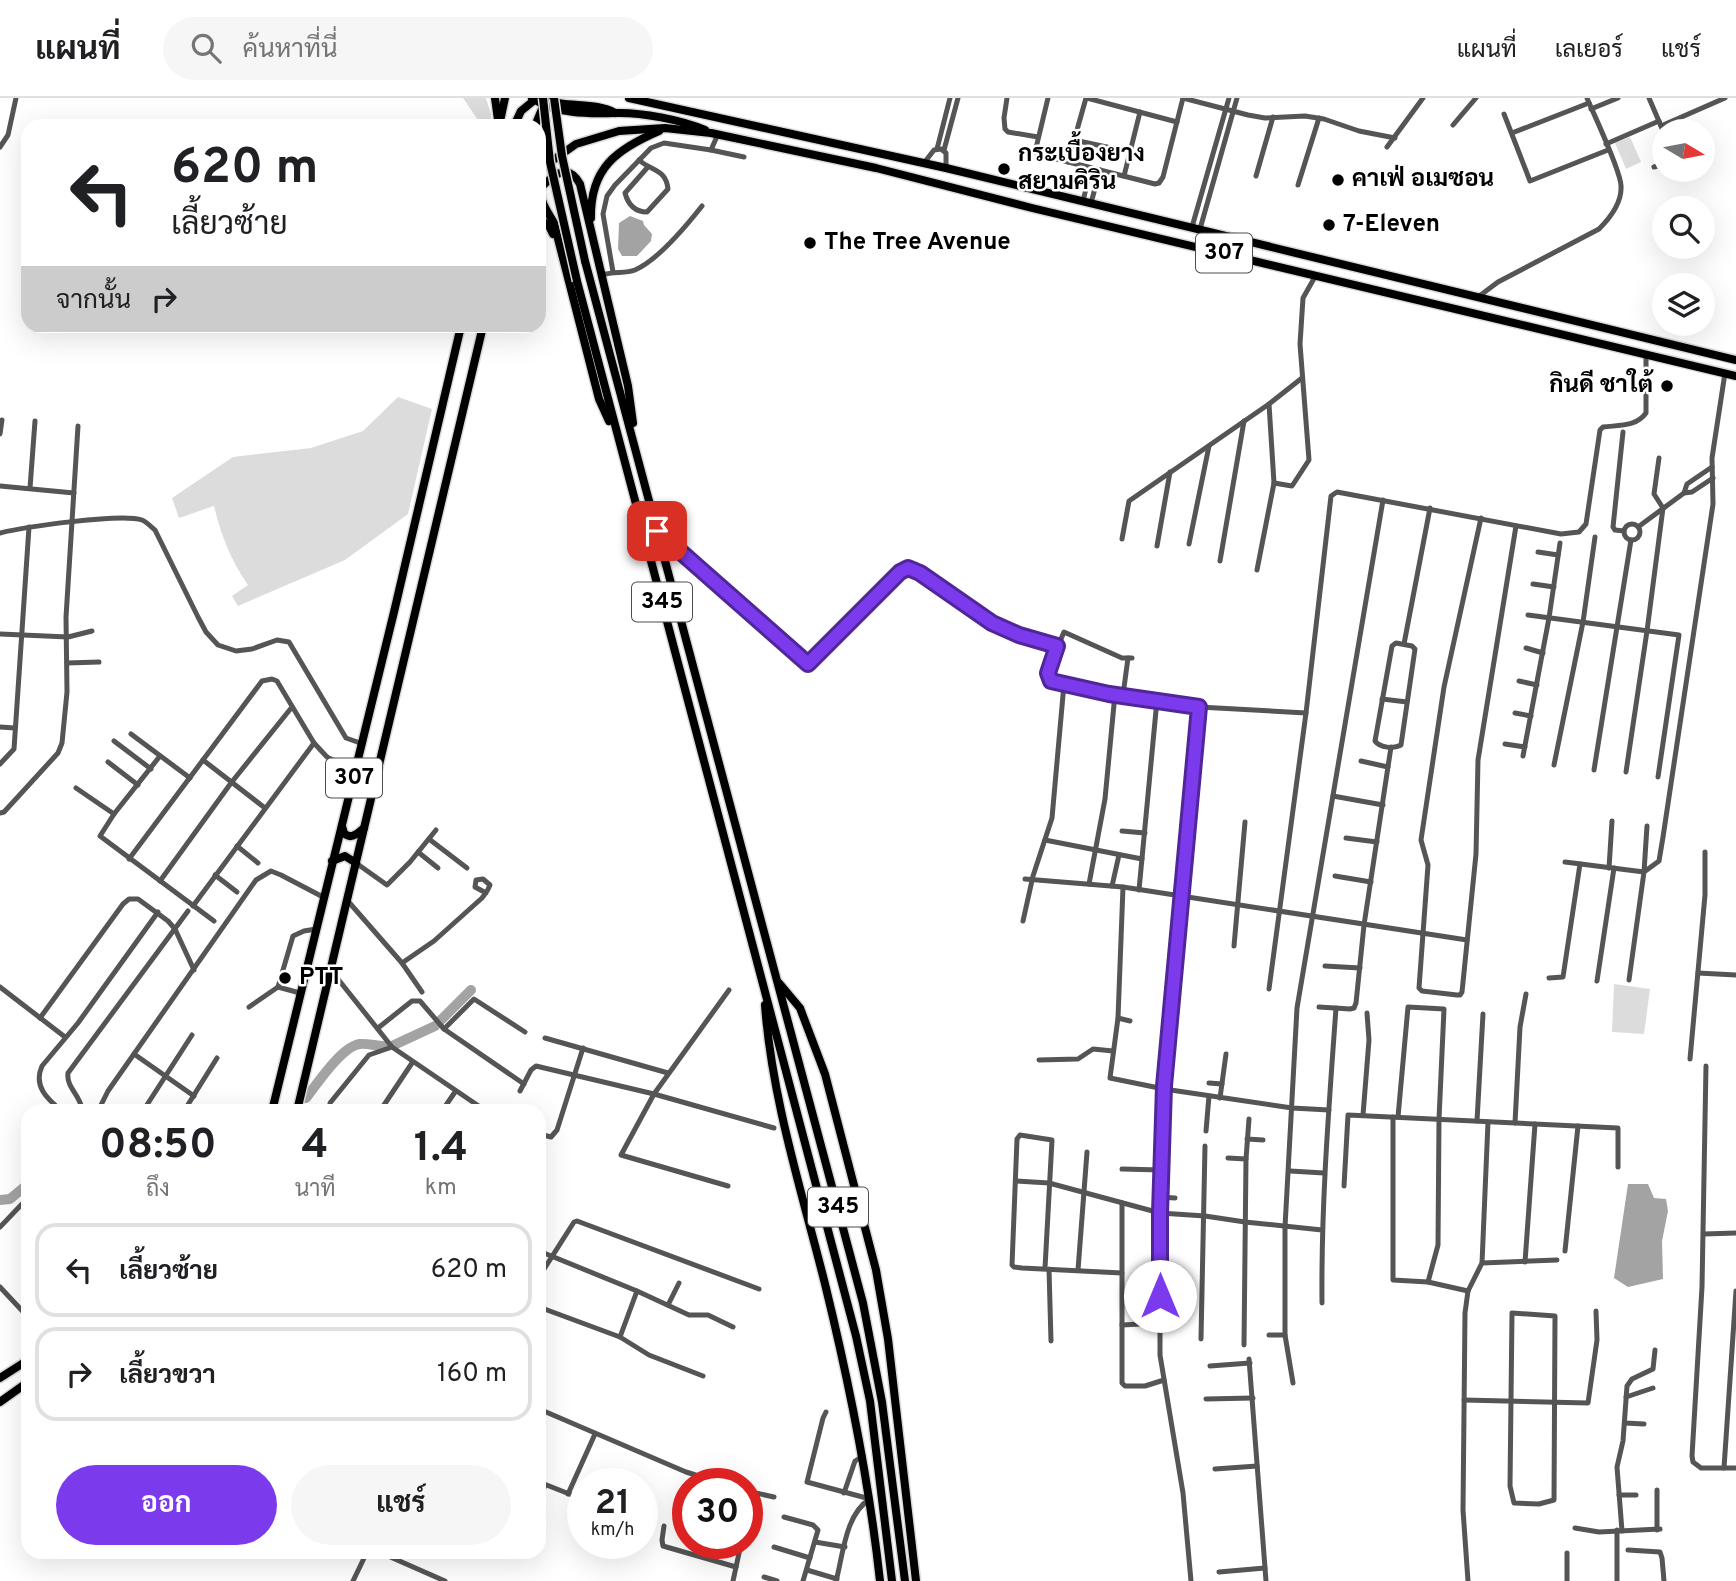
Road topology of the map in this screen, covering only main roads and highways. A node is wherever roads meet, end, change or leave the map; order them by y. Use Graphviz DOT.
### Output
graph roads {
  1 [pos="495,98"];
  2 [pos="505,98"];
  3 [pos="576,98"];
  4 [pos="629,98"];
  5 [pos="541,99"];
  6 [pos="639,99"];
  7 [pos="585,106"];
  8 [pos="615,113"];
  9 [pos="497,119"];
  10 [pos="500,119"];
  11 [pos="517,119"];
  12 [pos="534,119"];
  13 [pos="544,119"];
  14 [pos="665,128"];
  15 [pos="715,133"];
  16 [pos="546,134"];
  17 [pos="546,165"];
  18 [pos="546,183"];
  19 [pos="546,206"];
  20 [pos="546,224"];
  21 [pos="592,227"];
  22 [pos="556,240"];
  23 [pos="1380,274"];
  24 [pos="1376,289"];
  25 [pos="459,333"];
  26 [pos="481,333"];
  27 [pos="1736,360"];
  28 [pos="1736,376"];
  29 [pos="617,439"];
  30 [pos="638,460"];
  31 [pos="341,825"];
  32 [pos="364,828"];
  33 [pos="332,861"];
  34 [pos="356,863"];
  35 [pos="777,980"];
  36 [pos="769,1021"];
  37 [pos="274,1104"];
  38 [pos="299,1104"];
  39 [pos="21,1364"];
  40 [pos="0,1378"];
  41 [pos="21,1387"];
  42 [pos="0,1402"];
  43 [pos="893,1485"];
  44 [pos="908,1500"];
  45 [pos="885,1518"];
  46 [pos="877,1551"];
  47 [pos="880,1581"];
  48 [pos="892,1581"];
  49 [pos="905,1581"];
  50 [pos="916,1581"];
  1 -- 9 [label="main road"];
  2 -- 10 [label="main road"];
  3 -- 7 [label="main road"];
  4 -- 6 [label="main road, 307"];
  5 -- 7 [label="main road"];
  5 -- 8 [label="main road, 307"];
  5 -- 11 [label="main road"];
  5 -- 12 [label="main road"];
  5 -- 13 [label="main road, 345, bridge"];
  5 -- 30 [label="main road, 345, bridge"];
  6 -- 23 [label="main road, 307"];
  7 -- 8 [label="main road"];
  8 -- 15 [label="main road, 307"];
  14 -- 15 [label="main road"];
  14 -- 17 [label="main road"];
  14 -- 21 [label="main road"];
  15 -- 24 [label="main road, 307"];
  16 -- 29 [label="main road, 345, bridge"];
  18 -- 21 [label="main road"];
  19 -- 22 [label="main road"];
  20 -- 22 [label="main road"];
  21 -- 30 [label="main road"];
  22 -- 29 [label="main road"];
  23 -- 24 [label="main road"];
  23 -- 27 [label="main road, 307"];
  24 -- 28 [label="main road, 307"];
  25 -- 31 [label="main road, 307"];
  26 -- 32 [label="main road, 307"];
  29 -- 36 [label="main road, 345"];
  30 -- 35 [label="main road, 345"];
  31 -- 32 [label="main road"];
  31 -- 33 [label="main road, 307"];
  32 -- 34 [label="main road, 307"];
  33 -- 34 [label="main road"];
  33 -- 37 [label="main road, 307"];
  34 -- 38 [label="main road, 307"];
  35 -- 43 [label="main road, 345"];
  35 -- 44 [label="main road"];
  36 -- 45 [label="main road, 345"];
  36 -- 46 [label="main road"];
  39 -- 40 [label="main road"];
  41 -- 42 [label="main road"];
  43 -- 44 [label="main road"];
  43 -- 49 [label="main road, 345"];
  44 -- 50 [label="main road"];
  45 -- 46 [label="main road"];
  45 -- 48 [label="main road, 345"];
  46 -- 47 [label="main road"];
}
